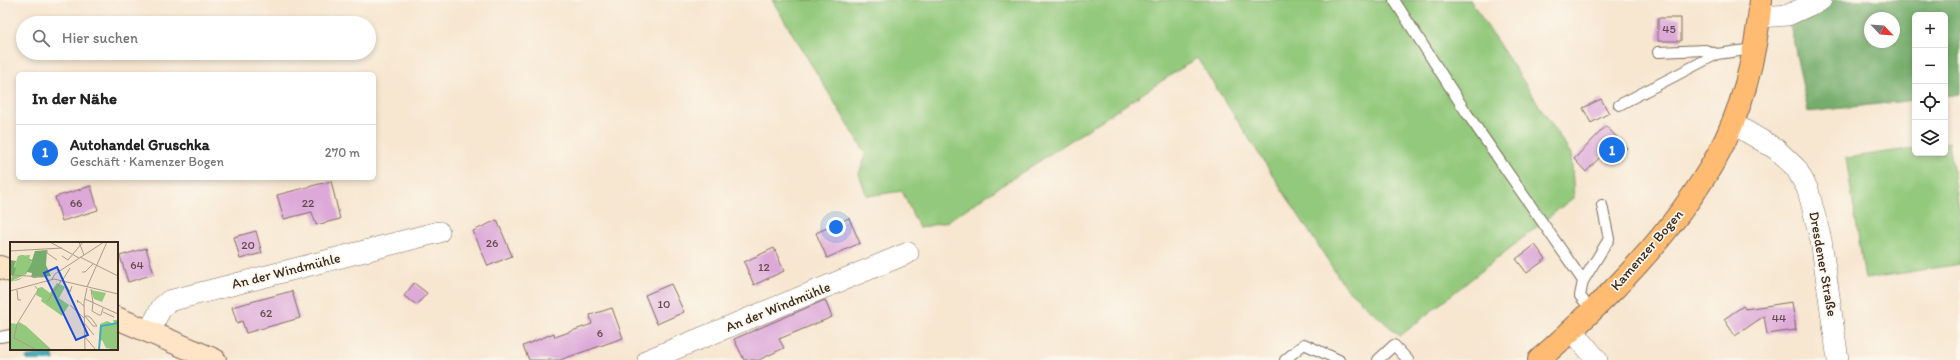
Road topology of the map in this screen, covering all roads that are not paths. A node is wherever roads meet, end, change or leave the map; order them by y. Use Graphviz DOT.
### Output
graph roads {
  1 [pos="1394,0"];
  2 [pos="1821,0"];
  3 [pos="1760,8"];
  4 [pos="1754,49"];
  5 [pos="1658,52"];
  6 [pos="1717,54"];
  7 [pos="1619,105"];
  8 [pos="1732,123"];
  9 [pos="1602,205"];
  10 [pos="438,232"];
  11 [pos="908,253"];
  12 [pos="0,267"];
  13 [pos="10,271"];
  14 [pos="1583,281"];
  15 [pos="1592,311"];
  16 [pos="118,318"];
  17 [pos="1572,330"];
  18 [pos="149,331"];
  19 [pos="10,334"];
  20 [pos="0,337"];
  21 [pos="215,360"];
  22 [pos="648,360"];
  23 [pos="1285,360"];
  24 [pos="1339,360"];
  25 [pos="1378,360"];
  26 [pos="1408,360"];
  27 [pos="1539,360"];
  28 [pos="1597,360"];
  29 [pos="1838,360"];
  1 -- 14 [label="lane"];
  2 -- 3 [label="street"];
  3 -- 4 [label="main road"];
  4 -- 6 [label="lane"];
  4 -- 8 [label="main road"];
  5 -- 6 [label="lane"];
  6 -- 7 [label="lane"];
  8 -- 15 [label="main road, Kamenzer Bogen"];
  8 -- 29 [label="street, Dresdener Straße"];
  9 -- 14 [label="lane"];
  10 -- 18 [label="street, An der Windmühle"];
  11 -- 22 [label="street, An der Windmühle"];
  12 -- 13 [label="main road"];
  14 -- 15 [label="lane"];
  15 -- 17 [label="main road, Kamenzer Bogen"];
  16 -- 18 [label="main road"];
  17 -- 27 [label="main road, Kamenzer Bogen"];
  17 -- 28 [label="street"];
  18 -- 21 [label="main road"];
  19 -- 20 [label="lane"];
  23 -- 24 [label="lane"];
  25 -- 26 [label="lane"];
}
